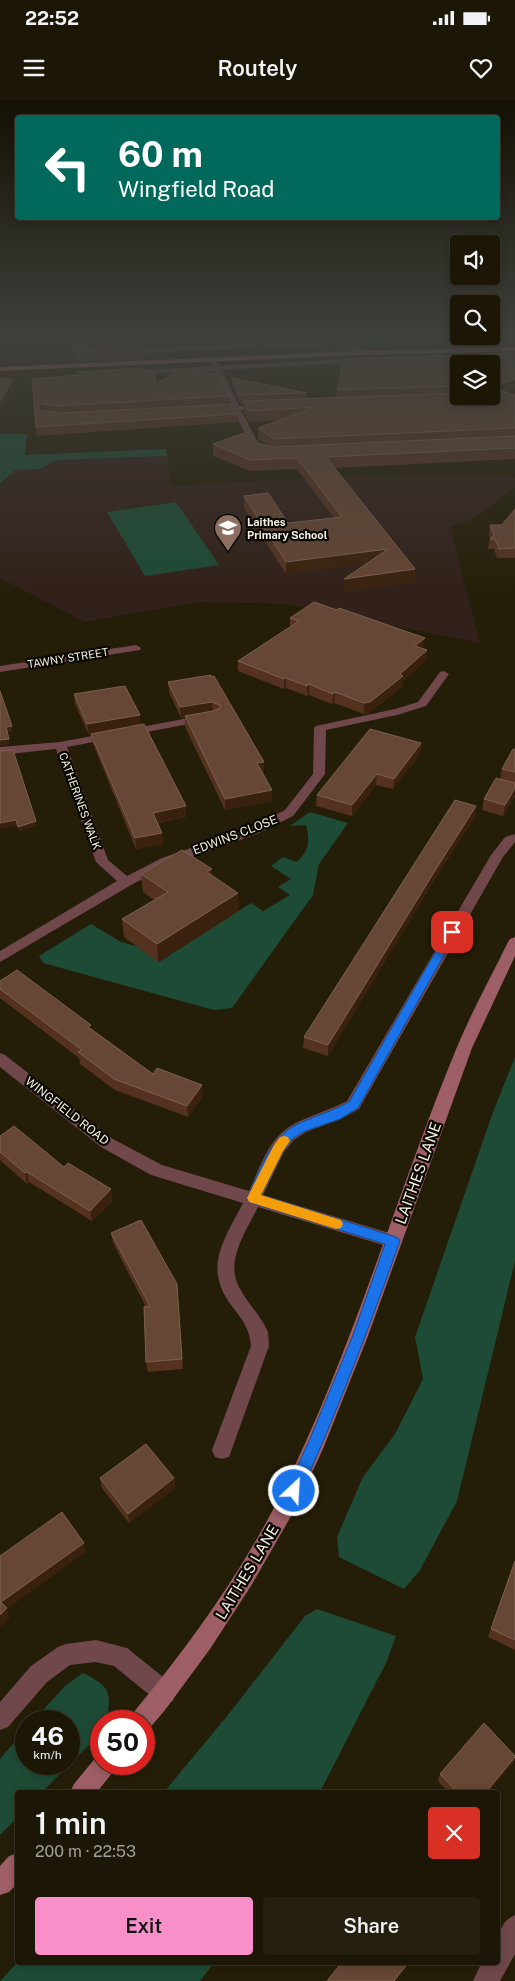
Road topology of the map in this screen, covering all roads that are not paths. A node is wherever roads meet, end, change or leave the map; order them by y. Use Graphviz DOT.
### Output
graph roads {
  1 [pos="244,425"];
  2 [pos="266,452"];
  3 [pos="136,648"];
  4 [pos="0,669"];
  5 [pos="444,674"];
  6 [pos="213,717"];
  7 [pos="60,745"];
  8 [pos="0,751"];
  9 [pos="515,838"];
  10 [pos="126,882"];
  11 [pos="515,942"];
  12 [pos="0,957"];
  13 [pos="0,1059"];
  14 [pos="254,1198"];
  15 [pos="393,1241"];
  16 [pos="222,1450"];
  17 [pos="166,1693"];
  18 [pos="151,1710"];
  19 [pos="0,1719"];
  20 [pos="96,1775"];
  21 [pos="84,1790"];
  22 [pos="15,1868"];
  23 [pos="0,1882"];
  24 [pos="515,1928"];
  25 [pos="500,1956"];
  26 [pos="495,1965"];
  27 [pos="486,1981"];
  1 -- 2 [label="street"];
  3 -- 4 [label="street, TAWNY STREET"];
  5 -- 10 [label="street, EDWINS CLOSE"];
  6 -- 7 [label="street, CATHERINES WALK"];
  7 -- 8 [label="street"];
  7 -- 10 [label="street, CATHERINES WALK"];
  9 -- 14 [label="street"];
  10 -- 12 [label="street, EDWINS CLOSE"];
  11 -- 15 [label="main road, LAITHES LANE"];
  13 -- 14 [label="street, WINGFIELD ROAD"];
  14 -- 15 [label="street, WINGFIELD ROAD"];
  14 -- 16 [label="street"];
  15 -- 17 [label="main road, LAITHES LANE"];
  17 -- 18 [label="main road, LAITHES LANE"];
  17 -- 19 [label="street"];
  20 -- 21 [label="main road"];
  22 -- 23 [label="main road"];
  24 -- 25 [label="street"];
  26 -- 27 [label="street"];
}
